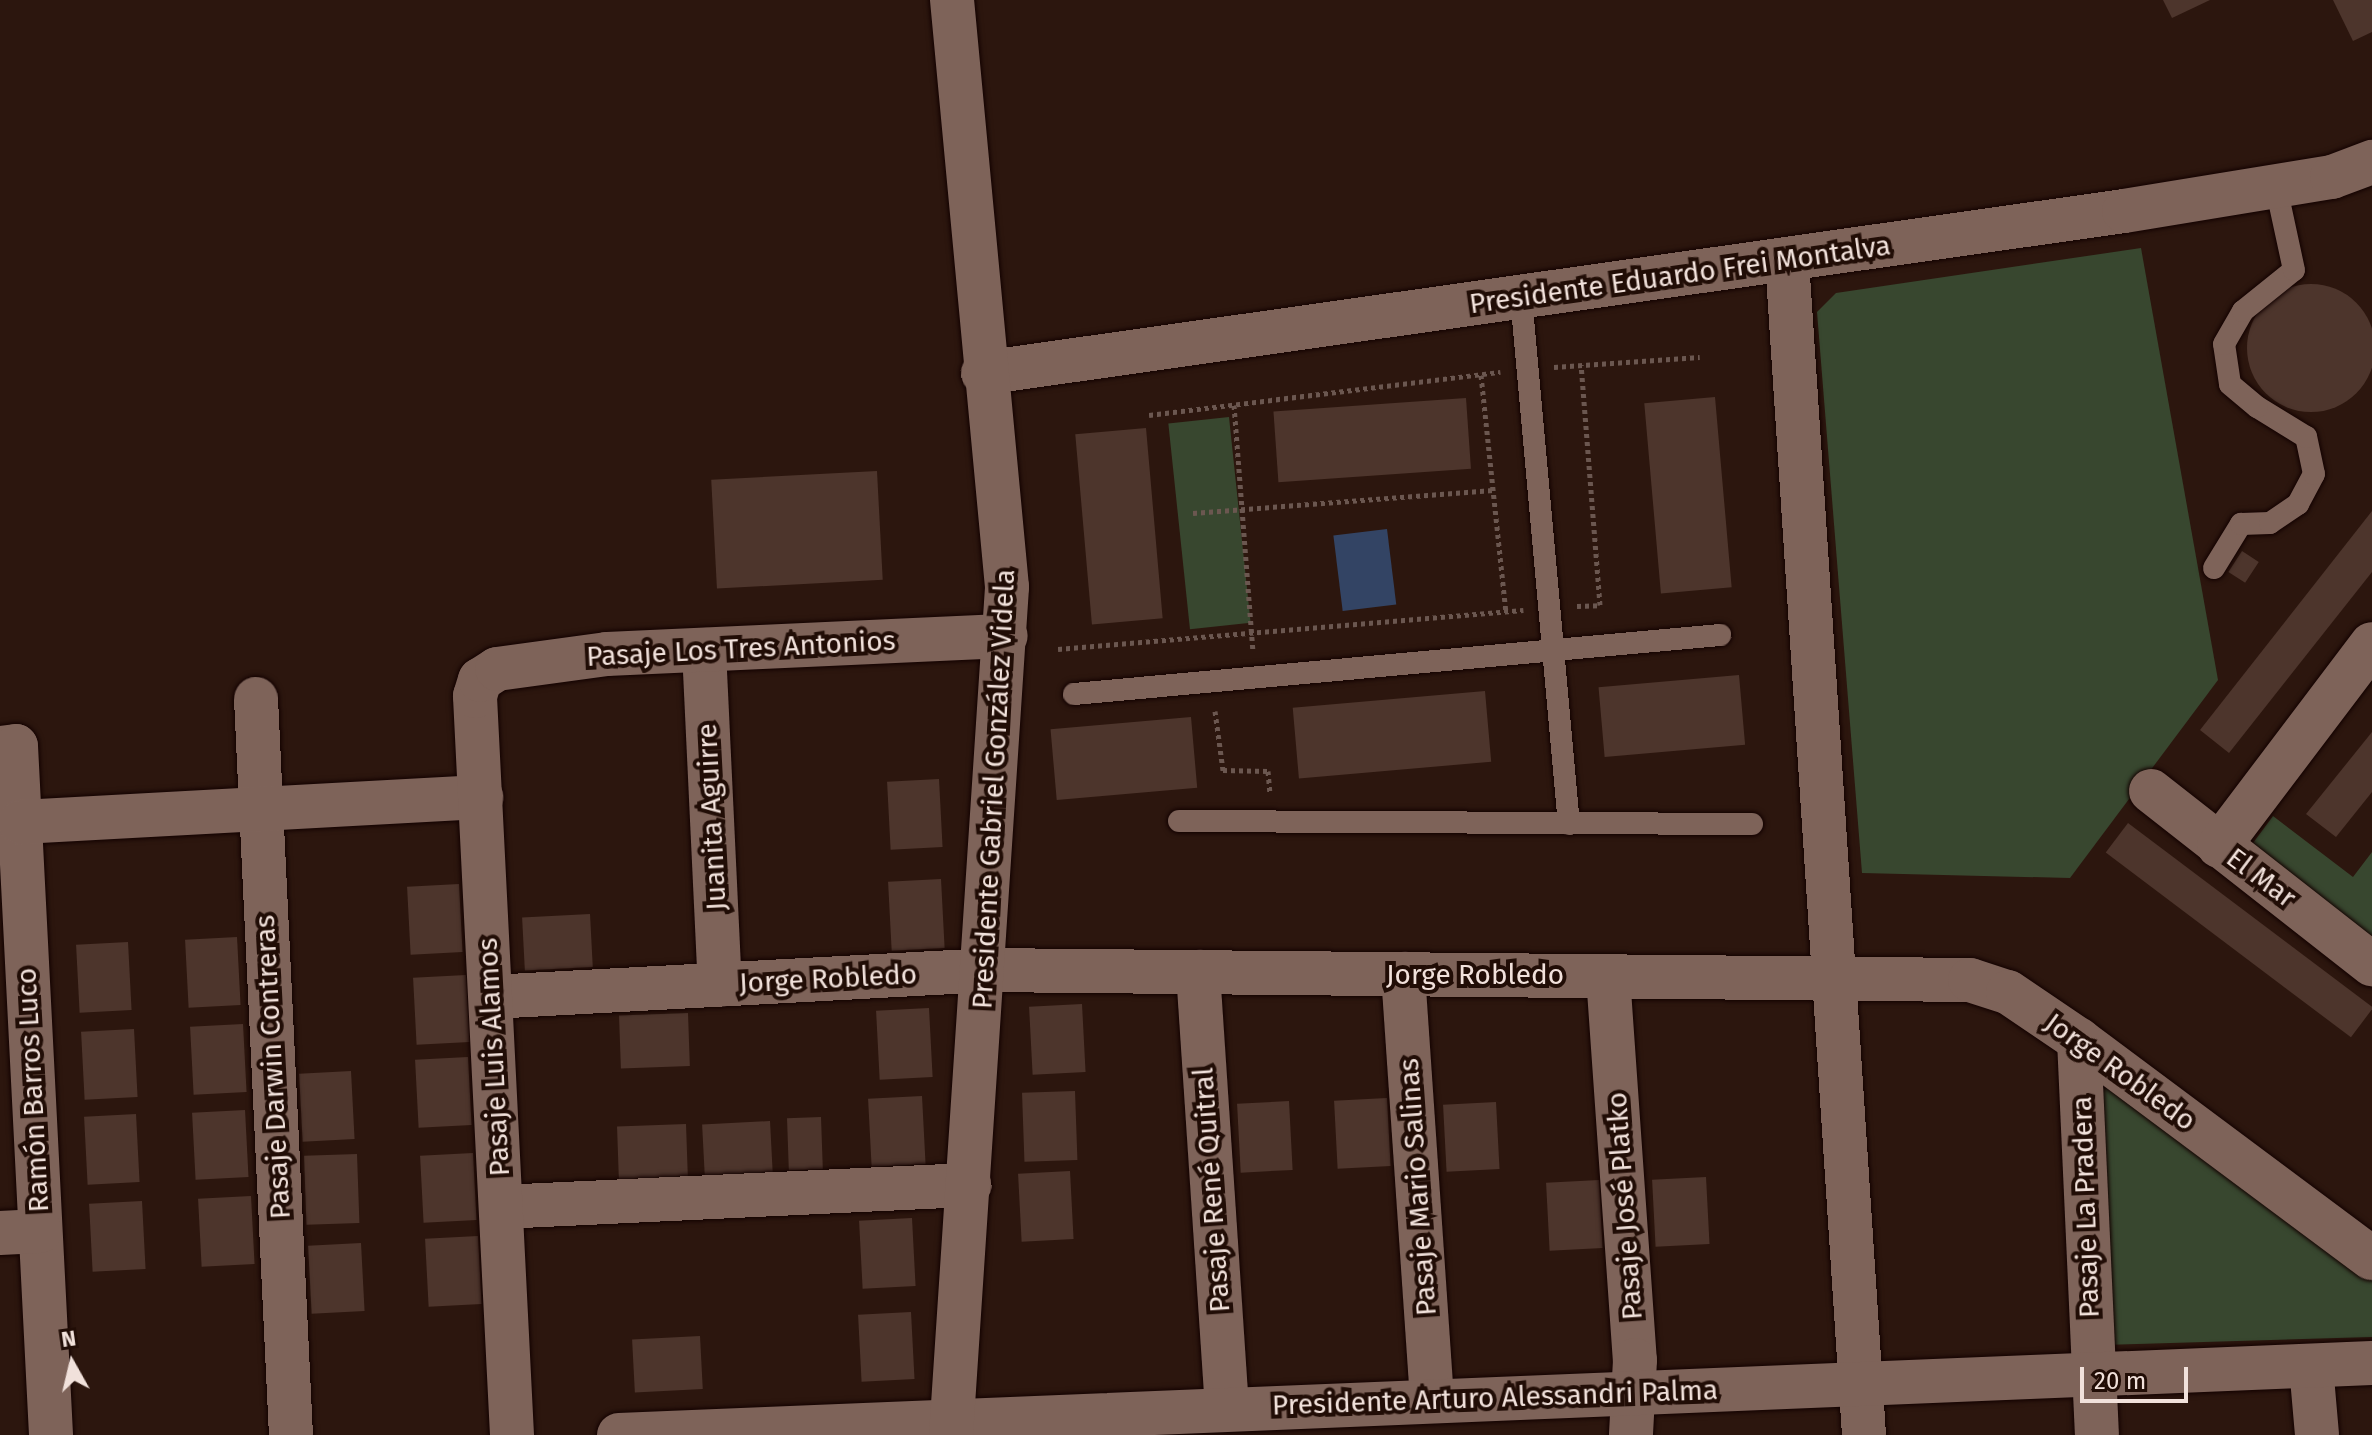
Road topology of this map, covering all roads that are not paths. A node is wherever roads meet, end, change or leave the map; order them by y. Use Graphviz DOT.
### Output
graph roads {
  1 [pos="952,0"];
  2 [pos="2372,162"];
  3 [pos="2276,187"];
  4 [pos="1787,260"];
  5 [pos="1521,297"];
  6 [pos="983,373"];
  7 [pos="2214,568"];
  8 [pos="1720,635"];
  9 [pos="1006,636"];
  10 [pos="2372,644"];
  11 [pos="704,650"];
  12 [pos="1553,651"];
  13 [pos="480,680"];
  14 [pos="1074,694"];
  15 [pos="256,699"];
  16 [pos="8,747"];
  17 [pos="2151,791"];
  18 [pos="481,797"];
  19 [pos="261,809"];
  20 [pos="1179,821"];
  21 [pos="20,822"];
  22 [pos="1569,824"];
  23 [pos="1752,824"];
  24 [pos="2219,846"];
  25 [pos="2372,964"];
  26 [pos="984,970"];
  27 [pos="1198,972"];
  28 [pos="1403,974"];
  29 [pos="1608,976"];
  30 [pos="1835,978"];
  31 [pos="720,985"];
  32 [pos="491,997"];
  33 [pos="15,1012"];
  34 [pos="2079,1040"];
  35 [pos="969,1185"];
  36 [pos="501,1207"];
  37 [pos="20,1232"];
  38 [pos="2372,1258"];
  39 [pos="2372,1363"];
  40 [pos="2311,1366"];
  41 [pos="2092,1374"];
  42 [pos="1861,1384"];
  43 [pos="1227,1408"];
  44 [pos="1423,1412"];
  45 [pos="1632,1414"];
  46 [pos="1163,1423"];
  47 [pos="952,1427"];
  48 [pos="51,1435"];
  49 [pos="291,1435"];
  50 [pos="512,1435"];
  51 [pos="619,1435"];
  52 [pos="1864,1435"];
  53 [pos="2097,1435"];
  54 [pos="2317,1435"];
  1 -- 6 [label="street, Presidente Gabriel González Videla"];
  2 -- 3 [label="street, Presidente Eduardo Frei Montalva"];
  3 -- 4 [label="street, Presidente Eduardo Frei Montalva"];
  3 -- 7 [label="lane"];
  4 -- 5 [label="street, Presidente Eduardo Frei Montalva"];
  4 -- 30 [label="street"];
  5 -- 6 [label="street, Presidente Eduardo Frei Montalva"];
  5 -- 12 [label="lane"];
  6 -- 9 [label="street, Presidente Gabriel González Videla"];
  8 -- 12 [label="lane"];
  9 -- 11 [label="street, Pasaje Los Tres Antonios"];
  9 -- 26 [label="street, Presidente Gabriel González Videla"];
  10 -- 24 [label="street"];
  11 -- 13 [label="street, Pasaje Los Tres Antonios"];
  11 -- 31 [label="street, Juanita Aguirre"];
  12 -- 14 [label="lane"];
  12 -- 22 [label="lane"];
  13 -- 18 [label="street, Pasaje Luis Alamos"];
  15 -- 19 [label="street, Pasaje Darwin Contreras"];
  16 -- 21 [label="street, Ramón Barros Luco"];
  17 -- 24 [label="street, El Mar"];
  18 -- 19 [label="street"];
  18 -- 32 [label="street, Pasaje Luis Alamos"];
  19 -- 21 [label="street"];
  19 -- 49 [label="street, Pasaje Darwin Contreras"];
  20 -- 22 [label="lane"];
  21 -- 33 [label="street, Ramón Barros Luco"];
  22 -- 23 [label="lane"];
  24 -- 25 [label="street, El Mar"];
  26 -- 27 [label="street, Jorge Robledo"];
  26 -- 31 [label="street, Jorge Robledo"];
  26 -- 35 [label="street, Presidente Gabriel González Videla"];
  27 -- 28 [label="street, Jorge Robledo"];
  27 -- 43 [label="street, Pasaje René Quitral"];
  28 -- 29 [label="street, Jorge Robledo"];
  28 -- 44 [label="street, Pasaje Mario Salinas"];
  29 -- 30 [label="street, Jorge Robledo"];
  29 -- 45 [label="street, Pasaje José Platko"];
  30 -- 34 [label="street, Jorge Robledo"];
  30 -- 42 [label="street"];
  31 -- 32 [label="street, Jorge Robledo"];
  32 -- 36 [label="street, Pasaje Luis Alamos"];
  33 -- 37 [label="street, Ramón Barros Luco"];
  34 -- 38 [label="street, Jorge Robledo"];
  34 -- 41 [label="street, Pasaje La Pradera"];
  35 -- 36 [label="street"];
  35 -- 47 [label="street, Presidente Gabriel González Videla"];
  36 -- 50 [label="street, Pasaje Luis Alamos"];
  37 -- 48 [label="street, Ramón Barros Luco"];
  39 -- 40 [label="street, Presidente Arturo Alessandri Palma"];
  40 -- 41 [label="street, Presidente Arturo Alessandri Palma"];
  40 -- 54 [label="street"];
  41 -- 42 [label="street, Presidente Arturo Alessandri Palma"];
  41 -- 53 [label="street, Pasaje La Pradera"];
  42 -- 45 [label="street, Presidente Arturo Alessandri Palma"];
  42 -- 52 [label="street"];
  43 -- 44 [label="street, Presidente Arturo Alessandri Palma"];
  43 -- 46 [label="street, Presidente Arturo Alessandri Palma"];
  44 -- 45 [label="street, Presidente Arturo Alessandri Palma"];
  46 -- 47 [label="street, Presidente Arturo Alessandri Palma"];
  47 -- 51 [label="street, Presidente Arturo Alessandri Palma"];
}
